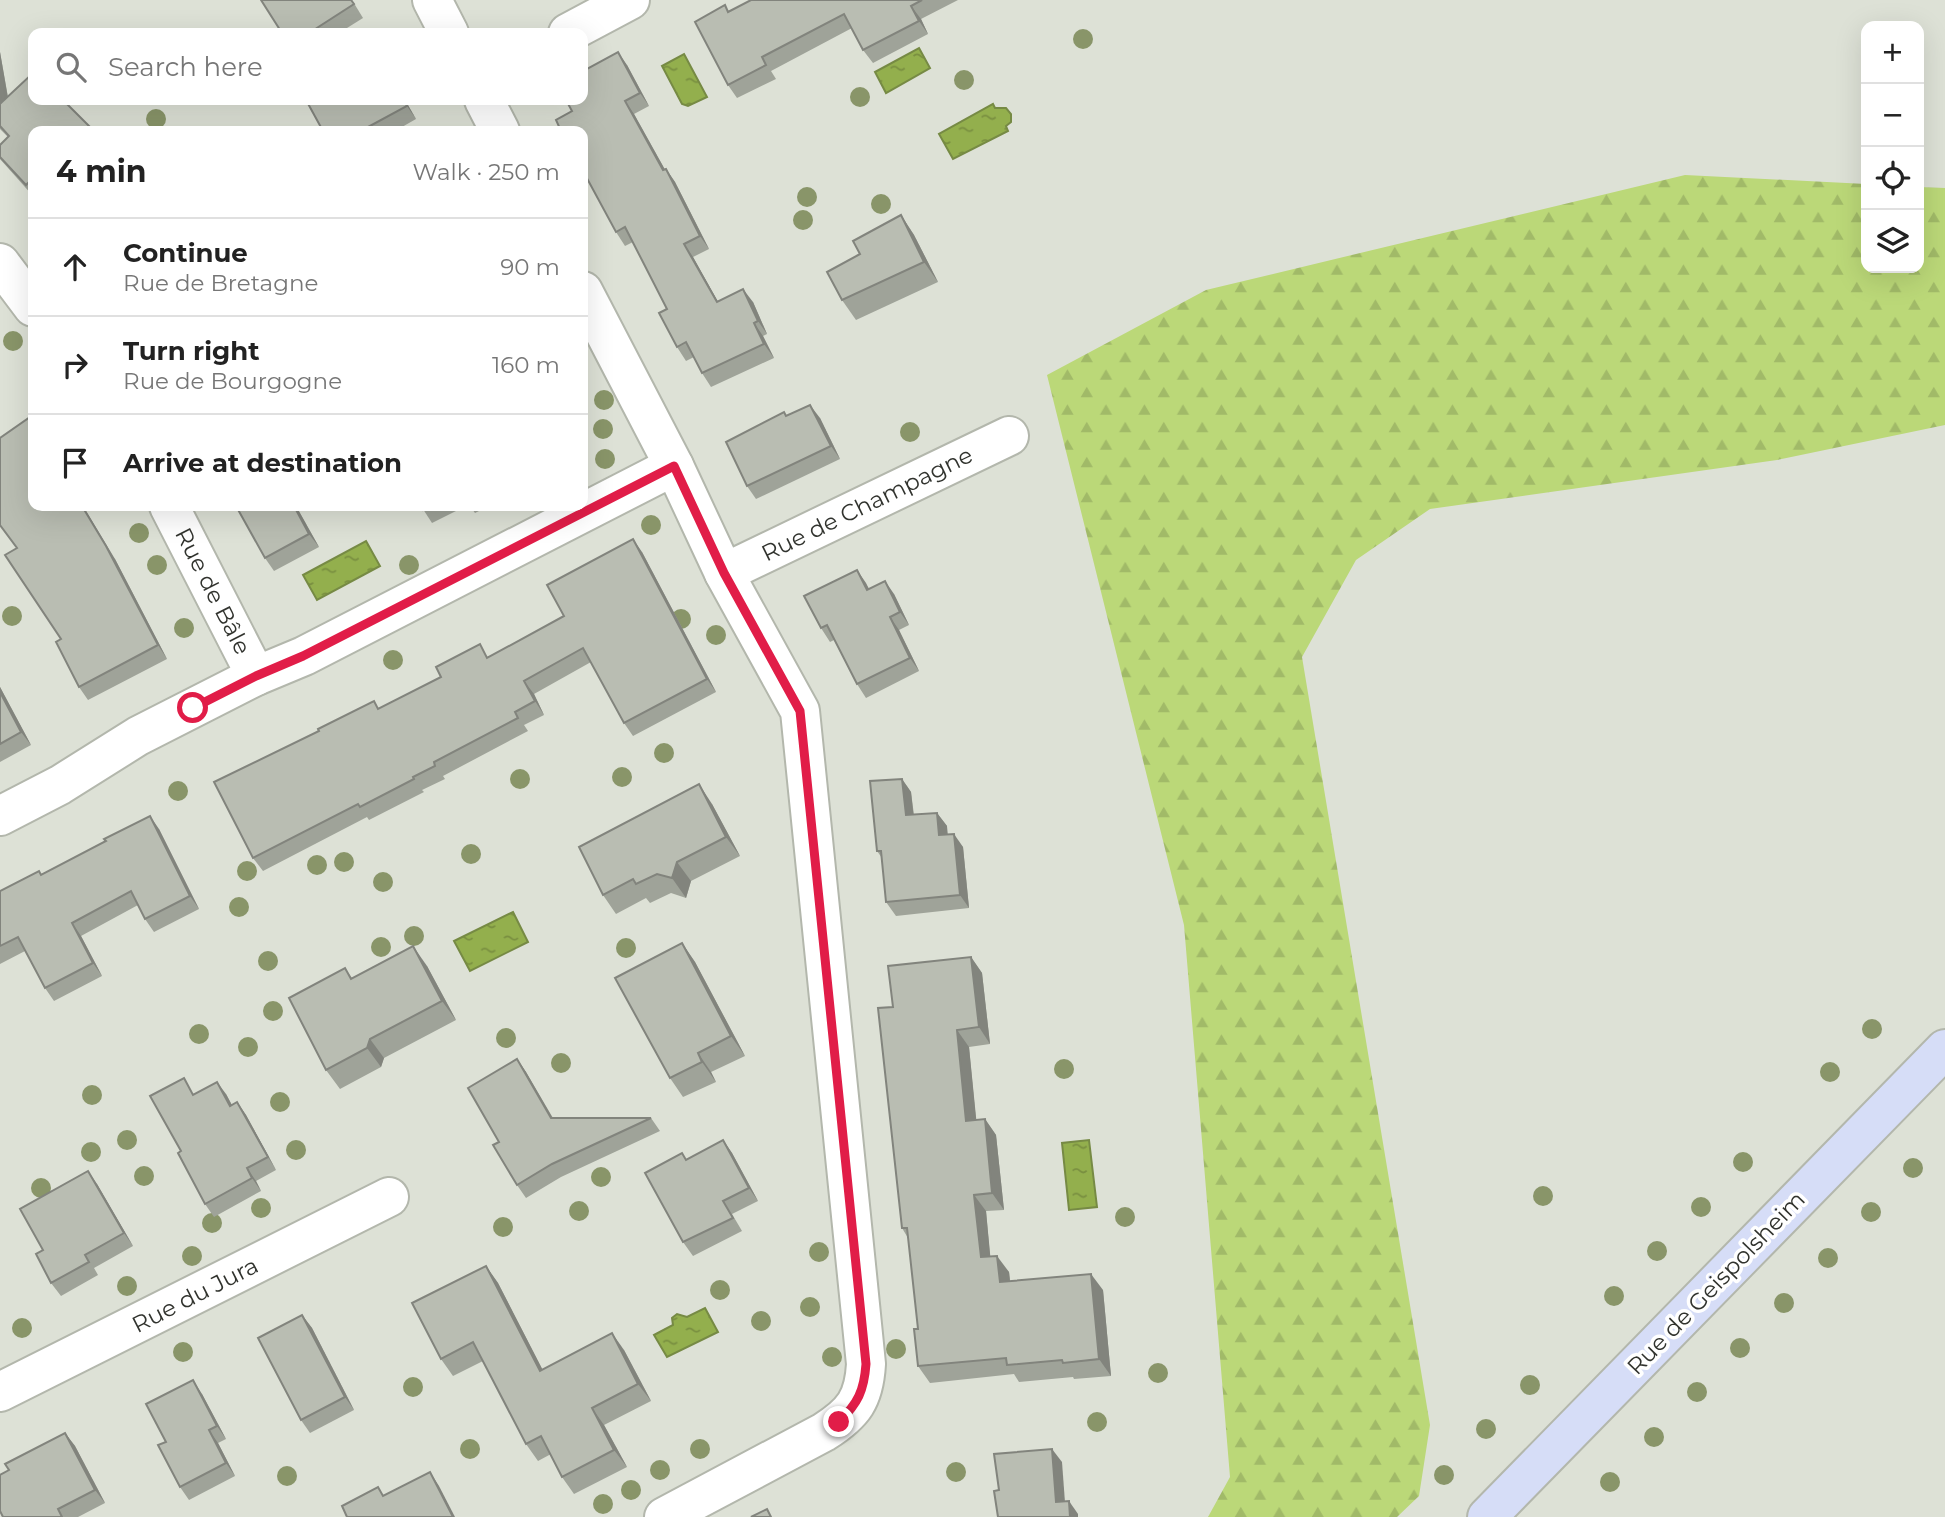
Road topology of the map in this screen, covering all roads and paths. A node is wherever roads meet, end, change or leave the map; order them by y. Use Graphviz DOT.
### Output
graph roads {
  1 [pos="432,0"];
  2 [pos="630,0"];
  3 [pos="446,28"];
  4 [pos="577,28"];
  5 [pos="487,105"];
  6 [pos="497,126"];
  7 [pos="0,263"];
  8 [pos="28,300"];
  9 [pos="588,301"];
  10 [pos="1009,436"];
  11 [pos="674,466"];
  12 [pos="588,510"];
  13 [pos="172,511"];
  14 [pos="586,511"];
  15 [pos="724,573"];
  16 [pos="256,676"];
  17 [pos="0,816"];
  18 [pos="1945,1049"];
  19 [pos="389,1197"];
  20 [pos="0,1392"];
  21 [pos="664,1517"];
  22 [pos="1487,1517"];
  1 -- 3 [label="street"];
  2 -- 4 [label="street"];
  5 -- 6 [label="street"];
  7 -- 8 [label="street"];
  9 -- 11 [label="street"];
  10 -- 15 [label="street, Rue de Champagne"];
  11 -- 12 [label="street"];
  11 -- 15 [label="street"];
  13 -- 16 [label="street, Rue de Bâle"];
  14 -- 16 [label="street"];
  15 -- 21 [label="street"];
  16 -- 17 [label="street"];
  18 -- 22 [label="main road, Rue de Geispolsheim"];
  19 -- 20 [label="street, Rue du Jura"];
}
